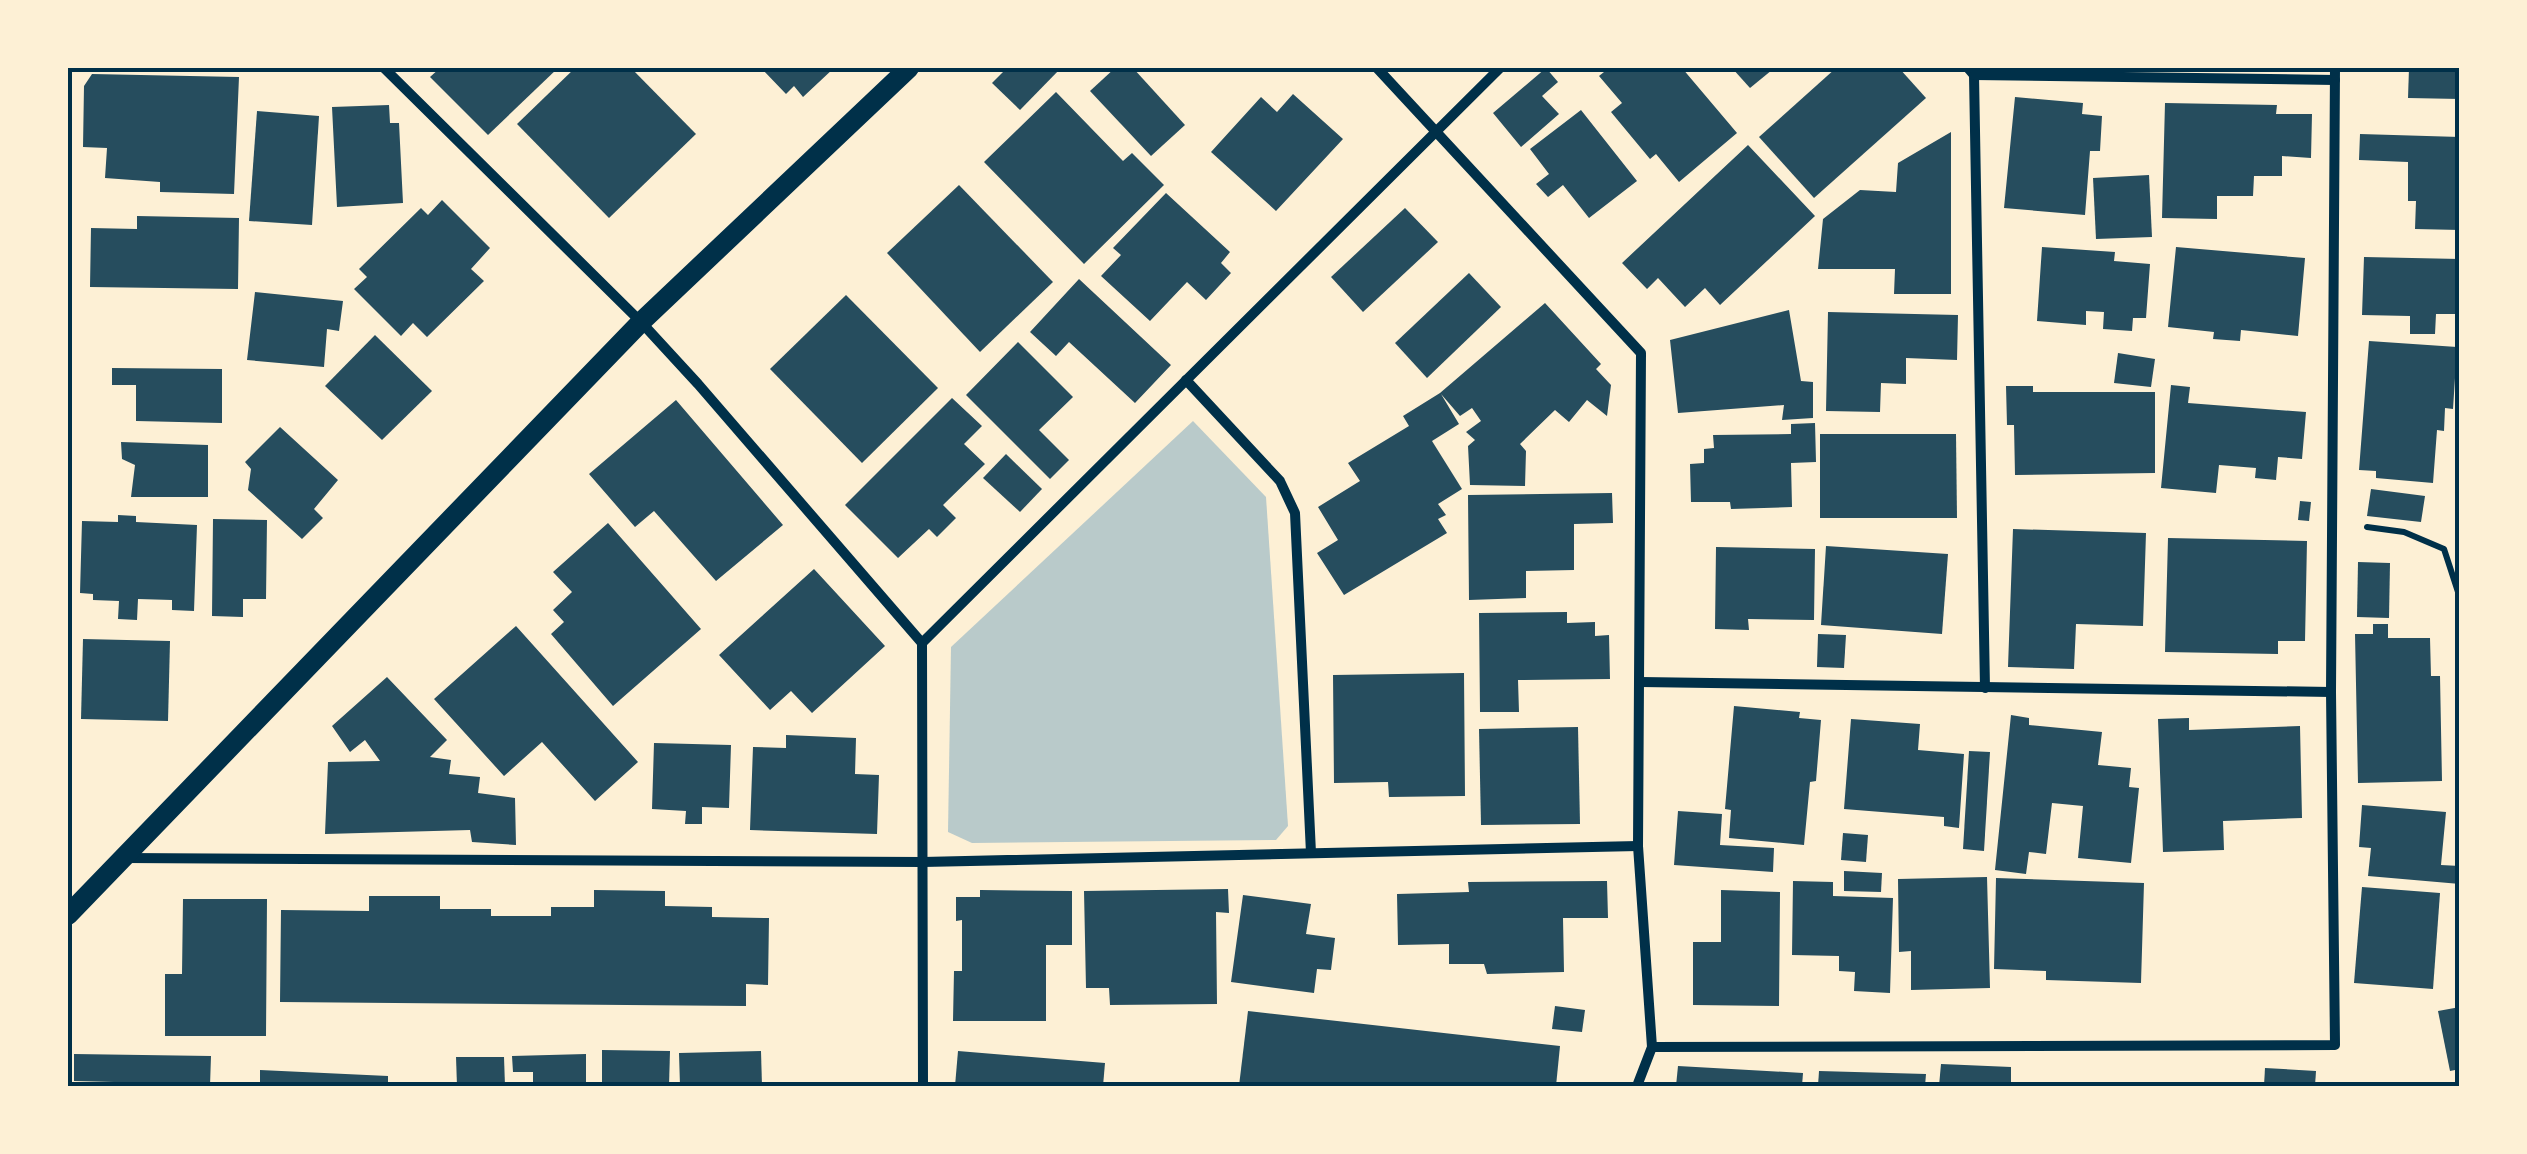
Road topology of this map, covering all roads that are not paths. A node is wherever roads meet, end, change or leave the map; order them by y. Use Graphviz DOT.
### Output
graph roads {
  1 [pos="384,68"];
  2 [pos="909,68"];
  3 [pos="1377,68"];
  4 [pos="1500,68"];
  5 [pos="2335,68"];
  6 [pos="1971,72"];
  7 [pos="2335,80"];
  8 [pos="1435,133"];
  9 [pos="641,322"];
  10 [pos="1186,380"];
  11 [pos="922,643"];
  12 [pos="1641,682"];
  13 [pos="1985,688"];
  14 [pos="2330,692"];
  15 [pos="1638,846"];
  16 [pos="1311,854"];
  17 [pos="122,858"];
  18 [pos="924,862"];
  19 [pos="68,915"];
  20 [pos="1652,1047"];
  21 [pos="923,1086"];
  22 [pos="1637,1086"];
  1 -- 9 [label="street"];
  2 -- 9 [label="main road"];
  3 -- 8 [label="street"];
  4 -- 8 [label="street"];
  5 -- 7 [label="street"];
  6 -- 7 [label="street"];
  6 -- 13 [label="street"];
  7 -- 14 [label="street"];
  8 -- 10 [label="street"];
  8 -- 12 [label="street"];
  9 -- 11 [label="street"];
  9 -- 17 [label="main road"];
  10 -- 11 [label="street"];
  10 -- 16 [label="street"];
  11 -- 18 [label="street"];
  12 -- 13 [label="street"];
  12 -- 15 [label="street"];
  13 -- 14 [label="street"];
  14 -- 20 [label="street"];
  15 -- 16 [label="street"];
  15 -- 20 [label="street"];
  16 -- 18 [label="street"];
  17 -- 18 [label="street"];
  17 -- 19 [label="main road"];
  18 -- 21 [label="street"];
  20 -- 22 [label="street"];
}
